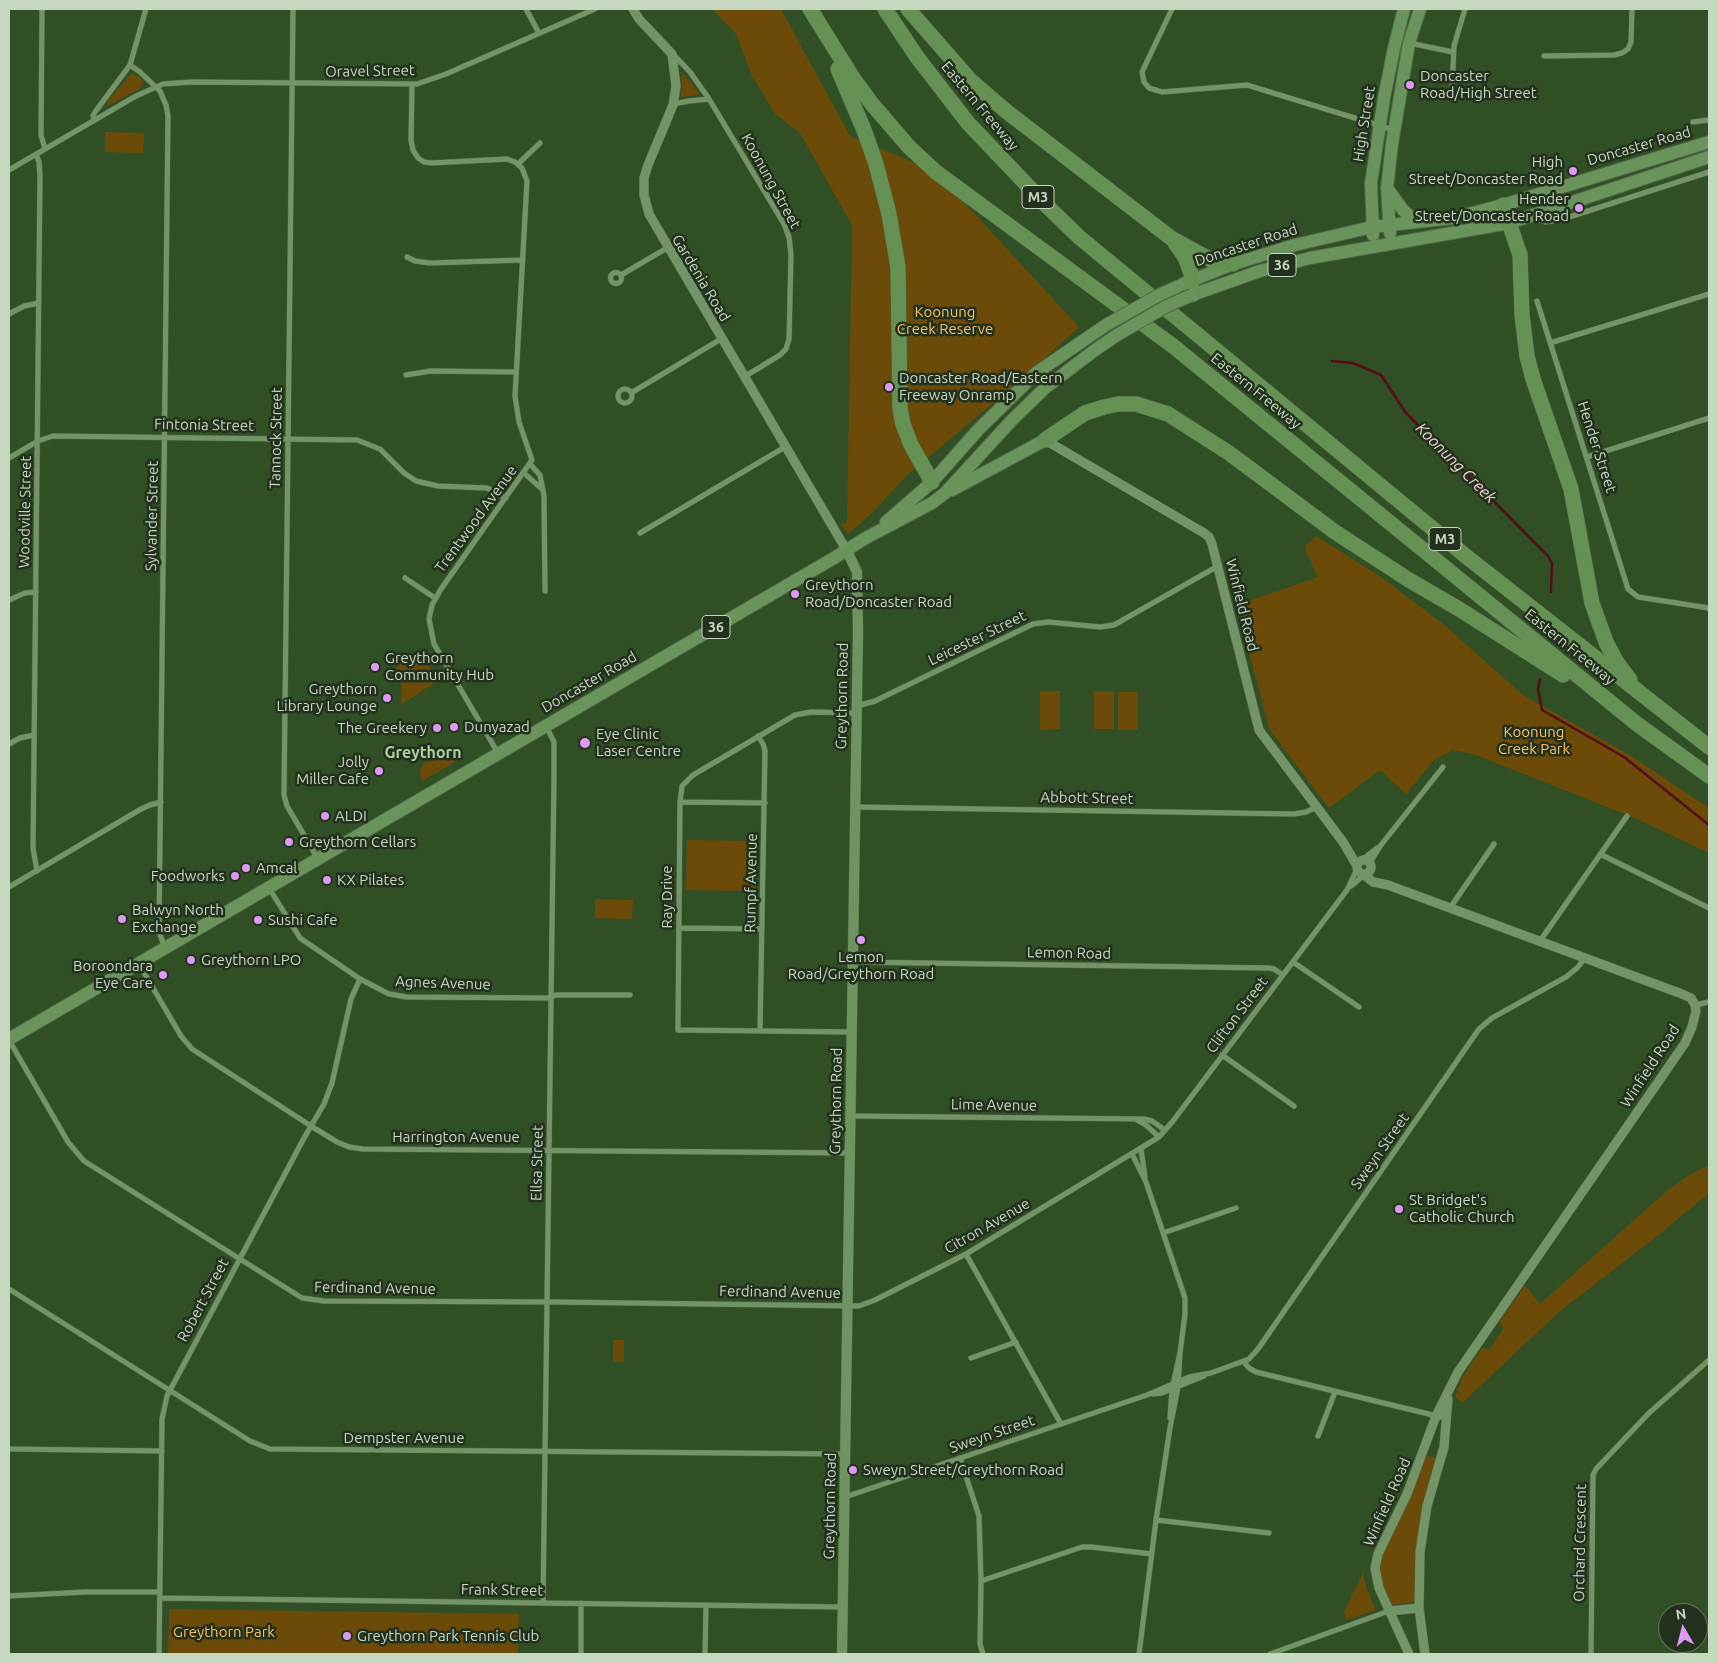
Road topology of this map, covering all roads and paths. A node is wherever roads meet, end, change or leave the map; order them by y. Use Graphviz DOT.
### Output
graph roads {
  1 [pos="42,9"];
  2 [pos="146,9"];
  3 [pos="293,9"];
  4 [pos="526,9"];
  5 [pos="594,9"];
  6 [pos="633,9"];
  7 [pos="810,9"];
  8 [pos="885,9"];
  9 [pos="908,9"];
  10 [pos="1172,9"];
  11 [pos="1404,9"];
  12 [pos="1420,9"];
  13 [pos="1466,9"];
  14 [pos="1632,9"];
  15 [pos="821,28"];
  16 [pos="540,33"];
  17 [pos="1409,43"];
  18 [pos="1394,48"];
  19 [pos="1453,52"];
  20 [pos="672,54"];
  21 [pos="1544,56"];
  22 [pos="130,65"];
  23 [pos="292,84"];
  24 [pos="412,85"];
  25 [pos="156,86"];
  26 [pos="1452,90"];
  27 [pos="709,99"];
  28 [pos="673,104"];
  29 [pos="94,120"];
  30 [pos="1709,120"];
  31 [pos="1693,122"];
  32 [pos="1380,126"];
  33 [pos="1395,130"];
  34 [pos="1709,142"];
  35 [pos="540,143"];
  36 [pos="45,149"];
  37 [pos="36,154"];
  38 [pos="1709,157"];
  39 [pos="518,164"];
  40 [pos="9,170"];
  41 [pos="1709,172"];
  42 [pos="1387,188"];
  43 [pos="1599,192"];
  44 [pos="1538,193"];
  45 [pos="1370,202"];
  46 [pos="1503,205"];
  47 [pos="1527,216"];
  48 [pos="1416,222"];
  49 [pos="1509,223"];
  50 [pos="1390,225"];
  51 [pos="1372,227"];
  52 [pos="1347,232"];
  53 [pos="1171,238"];
  54 [pos="1392,242"];
  55 [pos="1374,245"];
  56 [pos="667,248"];
  57 [pos="407,257"];
  58 [pos="522,260"];
  59 [pos="1233,264"];
  60 [pos="621,275"];
  61 [pos="1188,287"];
  62 [pos="1709,294"];
  63 [pos="1537,301"];
  64 [pos="39,302"];
  65 [pos="9,314"];
  66 [pos="721,339"];
  67 [pos="1550,343"];
  68 [pos="516,372"];
  69 [pos="406,375"];
  70 [pos="744,377"];
  71 [pos="630,393"];
  72 [pos="1709,418"];
  73 [pos="165,437"];
  74 [pos="288,439"];
  75 [pos="1045,440"];
  76 [pos="38,441"];
  77 [pos="785,447"];
  78 [pos="1587,457"];
  79 [pos="9,458"];
  80 [pos="530,464"];
  81 [pos="524,473"];
  82 [pos="932,482"];
  83 [pos="543,490"];
  84 [pos="945,493"];
  85 [pos="506,498"];
  86 [pos="640,533"];
  87 [pos="873,534"];
  88 [pos="847,551"];
  89 [pos="1218,566"];
  90 [pos="405,578"];
  91 [pos="545,591"];
  92 [pos="36,592"];
  93 [pos="435,598"];
  94 [pos="9,600"];
  95 [pos="1709,608"];
  96 [pos="1649,701"];
  97 [pos="856,709"];
  98 [pos="1637,724"];
  99 [pos="546,726"];
  100 [pos="34,735"];
  101 [pos="758,736"];
  102 [pos="9,744"];
  103 [pos="1709,747"];
  104 [pos="498,754"];
  105 [pos="1443,767"];
  106 [pos="1709,776"];
  107 [pos="161,802"];
  108 [pos="680,802"];
  109 [pos="765,803"];
  110 [pos="855,807"];
  111 [pos="1317,807"];
  112 [pos="1627,816"];
  113 [pos="1494,844"];
  114 [pos="1600,854"];
  115 [pos="318,858"];
  116 [pos="1363,868"];
  117 [pos="37,871"];
  118 [pos="9,887"];
  119 [pos="269,888"];
  120 [pos="1346,890"];
  121 [pos="1450,908"];
  122 [pos="1709,908"];
  123 [pos="679,928"];
  124 [pos="762,929"];
  125 [pos="1540,941"];
  126 [pos="165,948"];
  127 [pos="1585,958"];
  128 [pos="853,962"];
  129 [pos="1293,962"];
  130 [pos="139,963"];
  131 [pos="1283,975"];
  132 [pos="360,979"];
  133 [pos="630,995"];
  134 [pos="552,996"];
  135 [pos="1709,1002"];
  136 [pos="1695,1005"];
  137 [pos="1359,1007"];
  138 [pos="760,1031"];
  139 [pos="852,1032"];
  140 [pos="9,1039"];
  141 [pos="1222,1055"];
  142 [pos="1294,1106"];
  143 [pos="851,1116"];
  144 [pos="1136,1120"];
  145 [pos="311,1126"];
  146 [pos="1166,1130"];
  147 [pos="1159,1137"];
  148 [pos="550,1149"];
  149 [pos="1141,1149"];
  150 [pos="850,1153"];
  151 [pos="1132,1154"];
  152 [pos="1146,1182"];
  153 [pos="1236,1208"];
  154 [pos="1163,1232"];
  155 [pos="966,1254"];
  156 [pos="239,1259"];
  157 [pos="9,1289"];
  158 [pos="547,1302"];
  159 [pos="848,1305"];
  160 [pos="1016,1342"];
  161 [pos="972,1358"];
  162 [pos="1709,1360"];
  163 [pos="1244,1362"];
  164 [pos="1175,1385"];
  165 [pos="169,1390"];
  166 [pos="1334,1392"];
  167 [pos="1441,1417"];
  168 [pos="1061,1424"];
  169 [pos="1318,1436"];
  170 [pos="9,1449"];
  171 [pos="162,1451"];
  172 [pos="545,1451"];
  173 [pos="846,1454"];
  174 [pos="960,1458"];
  175 [pos="845,1497"];
  176 [pos="1156,1520"];
  177 [pos="1269,1533"];
  178 [pos="1152,1554"];
  179 [pos="981,1581"];
  180 [pos="160,1595"];
  181 [pos="9,1596"];
  182 [pos="543,1603"];
  183 [pos="581,1603"];
  184 [pos="706,1605"];
  185 [pos="843,1607"];
  186 [pos="1419,1608"];
  187 [pos="1389,1610"];
  188 [pos="159,1654"];
  189 [pos="581,1654"];
  190 [pos="705,1654"];
  191 [pos="842,1654"];
  192 [pos="983,1654"];
  193 [pos="1139,1654"];
  194 [pos="1270,1654"];
  195 [pos="1410,1654"];
  196 [pos="1425,1654"];
  197 [pos="1591,1654"];
  1 -- 36 [label="street"];
  2 -- 22 [label="street"];
  3 -- 23 [label="street, Tannock Street"];
  4 -- 16 [label="street"];
  5 -- 16 [label="street, Oravel Street"];
  6 -- 20 [label="street"];
  7 -- 15 [label="highway, Eastern Freeway / M3"];
  8 -- 96 [label="highway, Eastern Freeway / M3"];
  9 -- 53 [label="highway"];
  10 -- 32 [label="street"];
  11 -- 18 [label="main road, High Street"];
  12 -- 17 [label="main road, High Street"];
  13 -- 19 [label="street"];
  14 -- 21 [label="street"];
  15 -- 82 [label="highway"];
  15 -- 98 [label="highway, Eastern Freeway / M3"];
  16 -- 24 [label="street, Oravel Street"];
  17 -- 18 [label="street"];
  17 -- 19 [label="street"];
  17 -- 33 [label="main road, High Street"];
  18 -- 32 [label="main road, High Street"];
  19 -- 26 [label="street"];
  20 -- 27 [label="street, Koonung Street"];
  20 -- 28 [label="street, Gardenia Road"];
  22 -- 25 [label="street"];
  22 -- 29 [label="street"];
  23 -- 24 [label="street, Oravel Street"];
  23 -- 25 [label="street, Oravel Street"];
  23 -- 74 [label="street, Tannock Street"];
  24 -- 39 [label="street"];
  25 -- 29 [label="street"];
  25 -- 73 [label="street, Sylvander Street"];
  27 -- 28 [label="street"];
  27 -- 70 [label="street, Koonung Street"];
  28 -- 56 [label="street, Gardenia Road"];
  29 -- 36 [label="street"];
  30 -- 31 [label="street, Doncaster Road"];
  32 -- 33 [label="street"];
  32 -- 45 [label="main road, High Street"];
  33 -- 42 [label="main road, High Street"];
  34 -- 44 [label="main road, Doncaster Road / 36"];
  35 -- 39 [label="street"];
  36 -- 37 [label="street"];
  37 -- 40 [label="street"];
  37 -- 64 [label="street, Woodville Street"];
  38 -- 43 [label="main road, Doncaster Road / 36"];
  39 -- 58 [label="street, Trentwood Avenue"];
  41 -- 47 [label="street"];
  42 -- 48 [label="main road"];
  42 -- 50 [label="main road, High Street"];
  43 -- 44 [label="main road"];
  43 -- 47 [label="main road, Doncaster Road / 36"];
  44 -- 46 [label="main road, Doncaster Road / 36"];
  45 -- 51 [label="main road, High Street"];
  45 -- 52 [label="main road"];
  46 -- 48 [label="main road, Doncaster Road / 36"];
  46 -- 49 [label="highway"];
  47 -- 49 [label="main road, Doncaster Road / 36"];
  48 -- 50 [label="main road, Doncaster Road / 36"];
  49 -- 54 [label="main road, Doncaster Road / 36"];
  49 -- 96 [label="highway"];
  50 -- 51 [label="main road, Doncaster Road / 36"];
  50 -- 54 [label="main road, High Street"];
  51 -- 52 [label="main road, Doncaster Road / 36"];
  51 -- 55 [label="main road, High Street"];
  52 -- 59 [label="main road, Doncaster Road / 36"];
  53 -- 59 [label="highway"];
  53 -- 61 [label="highway"];
  54 -- 55 [label="main road, Doncaster Road / 36"];
  55 -- 61 [label="main road, Doncaster Road / 36"];
  56 -- 60 [label="street"];
  56 -- 66 [label="street, Gardenia Road"];
  57 -- 58 [label="street"];
  58 -- 68 [label="street, Trentwood Avenue"];
  59 -- 61 [label="main road, Doncaster Road / 36"];
  61 -- 82 [label="main road, Doncaster Road / 36, bridge"];
  61 -- 84 [label="main road, Doncaster Road / 36, bridge"];
  62 -- 67 [label="street"];
  63 -- 67 [label="street, Hender Street"];
  64 -- 65 [label="street"];
  64 -- 76 [label="street, Woodville Street"];
  66 -- 70 [label="street, Gardenia Road"];
  66 -- 71 [label="street"];
  67 -- 78 [label="street, Hender Street"];
  68 -- 69 [label="street"];
  68 -- 80 [label="street, Trentwood Avenue"];
  70 -- 77 [label="street, Gardenia Road"];
  72 -- 78 [label="street"];
  73 -- 74 [label="street, Fintonia Street"];
  73 -- 76 [label="street, Fintonia Street"];
  73 -- 107 [label="street, Sylvander Street"];
  74 -- 85 [label="street, Fintonia Street"];
  74 -- 115 [label="street, Tannock Street"];
  75 -- 84 [label="main road, Doncaster Road / 36"];
  75 -- 89 [label="street, Winfield Road"];
  75 -- 98 [label="highway, 36"];
  76 -- 79 [label="street, Fintonia Street"];
  76 -- 92 [label="street, Woodville Street"];
  77 -- 86 [label="street"];
  77 -- 88 [label="street, Gardenia Road"];
  78 -- 95 [label="street, Hender Street"];
  80 -- 81 [label="street, Trentwood Avenue"];
  80 -- 83 [label="street"];
  81 -- 83 [label="street"];
  81 -- 85 [label="street, Trentwood Avenue"];
  82 -- 84 [label="main road"];
  82 -- 87 [label="main road, Doncaster Road / 36"];
  83 -- 91 [label="street"];
  84 -- 87 [label="main road, Doncaster Road / 36"];
  85 -- 93 [label="street, Trentwood Avenue"];
  87 -- 88 [label="main road, Doncaster Road / 36"];
  88 -- 97 [label="main road, Greythorn Road"];
  88 -- 99 [label="main road, Doncaster Road / 36"];
  89 -- 97 [label="street, Leicester Street"];
  89 -- 111 [label="street, Winfield Road"];
  90 -- 93 [label="street"];
  92 -- 94 [label="street"];
  92 -- 100 [label="street, Woodville Street"];
  93 -- 104 [label="street, Trentwood Avenue"];
  96 -- 103 [label="highway, Eastern Freeway / M3"];
  97 -- 101 [label="street, Ray Drive"];
  97 -- 110 [label="main road, Greythorn Road"];
  98 -- 106 [label="highway, Eastern Freeway / M3"];
  99 -- 104 [label="main road, Doncaster Road / 36"];
  99 -- 134 [label="street, Ellsa Street"];
  100 -- 102 [label="street"];
  100 -- 117 [label="street, Woodville Street"];
  101 -- 108 [label="street, Ray Drive"];
  101 -- 109 [label="street, Rumpf Avenue"];
  104 -- 115 [label="main road, Doncaster Road / 36"];
  105 -- 116 [label="street, Clifton Street"];
  107 -- 117 [label="street"];
  107 -- 126 [label="street, Sylvander Street"];
  108 -- 109 [label="street"];
  108 -- 123 [label="street, Ray Drive"];
  109 -- 124 [label="street, Rumpf Avenue"];
  110 -- 111 [label="street, Abbott Street"];
  110 -- 128 [label="main road, Greythorn Road"];
  111 -- 116 [label="street, Winfield Road"];
  112 -- 114 [label="street"];
  113 -- 121 [label="street"];
  114 -- 122 [label="street"];
  114 -- 125 [label="street"];
  115 -- 119 [label="main road, Doncaster Road / 36"];
  116 -- 120 [label="street, Clifton Street"];
  116 -- 120 [label="street, Clifton Street"];
  116 -- 121 [label="street, Winfield Road"];
  117 -- 118 [label="street"];
  119 -- 126 [label="main road, Doncaster Road / 36"];
  119 -- 132 [label="street, Agnes Avenue"];
  120 -- 129 [label="street, Clifton Street"];
  121 -- 125 [label="street, Winfield Road"];
  123 -- 124 [label="street"];
  123 -- 138 [label="street, Ray Drive"];
  124 -- 138 [label="street, Rumpf Avenue"];
  125 -- 127 [label="street, Winfield Road"];
  126 -- 130 [label="main road, Doncaster Road / 36"];
  127 -- 136 [label="street, Winfield Road"];
  127 -- 163 [label="street, Sweyn Street"];
  128 -- 131 [label="street, Lemon Road"];
  128 -- 139 [label="main road, Greythorn Road"];
  129 -- 131 [label="street, Clifton Street"];
  129 -- 137 [label="street"];
  130 -- 140 [label="main road, Doncaster Road / 36"];
  130 -- 145 [label="street, Harrington Avenue"];
  131 -- 141 [label="street, Clifton Street"];
  132 -- 134 [label="street, Agnes Avenue"];
  132 -- 145 [label="street, Robert Street"];
  133 -- 134 [label="street, Agnes Avenue"];
  134 -- 148 [label="street, Ellsa Street"];
  135 -- 136 [label="street"];
  136 -- 167 [label="street, Winfield Road"];
  138 -- 139 [label="street, Ray Drive"];
  139 -- 143 [label="main road, Greythorn Road"];
  140 -- 156 [label="street, Ferdinand Avenue"];
  141 -- 142 [label="street"];
  141 -- 146 [label="street, Clifton Street"];
  143 -- 144 [label="street, Lime Avenue"];
  143 -- 150 [label="main road, Greythorn Road"];
  144 -- 146 [label="street, Lime Avenue"];
  144 -- 147 [label="street"];
  145 -- 148 [label="street, Harrington Avenue"];
  145 -- 156 [label="street, Robert Street"];
  146 -- 147 [label="street, Clifton Street"];
  147 -- 149 [label="street, Clifton Street"];
  148 -- 150 [label="street, Harrington Avenue"];
  148 -- 158 [label="street, Ellsa Street"];
  149 -- 151 [label="street, Clifton Street"];
  149 -- 152 [label="street"];
  150 -- 159 [label="main road, Greythorn Road"];
  151 -- 152 [label="street"];
  151 -- 155 [label="street, Citron Avenue"];
  152 -- 154 [label="street"];
  153 -- 154 [label="street"];
  154 -- 164 [label="street"];
  155 -- 159 [label="street, Citron Avenue"];
  155 -- 160 [label="street"];
  156 -- 158 [label="street, Ferdinand Avenue"];
  156 -- 165 [label="street, Robert Street"];
  157 -- 165 [label="street, Dempster Avenue"];
  158 -- 159 [label="street, Ferdinand Avenue"];
  158 -- 172 [label="street, Ellsa Street"];
  159 -- 173 [label="main road, Greythorn Road"];
  160 -- 161 [label="street"];
  160 -- 168 [label="street"];
  162 -- 197 [label="street, Orchard Crescent"];
  163 -- 164 [label="street, Sweyn Street"];
  163 -- 166 [label="street"];
  164 -- 168 [label="street, Sweyn Street"];
  164 -- 176 [label="street"];
  165 -- 171 [label="street, Robert Street"];
  165 -- 172 [label="street, Dempster Avenue"];
  166 -- 167 [label="street"];
  166 -- 169 [label="street"];
  167 -- 186 [label="street, Winfield Road"];
  167 -- 187 [label="street, Winfield Road"];
  168 -- 174 [label="street, Sweyn Street"];
  170 -- 171 [label="street"];
  171 -- 180 [label="street, Robert Street"];
  172 -- 173 [label="street, Dempster Avenue"];
  172 -- 182 [label="street, Ellsa Street"];
  173 -- 175 [label="main road, Greythorn Road"];
  174 -- 175 [label="street, Sweyn Street"];
  174 -- 179 [label="street"];
  175 -- 185 [label="main road, Greythorn Road"];
  176 -- 177 [label="street"];
  176 -- 178 [label="street"];
  178 -- 179 [label="street"];
  178 -- 193 [label="street"];
  179 -- 192 [label="street"];
  180 -- 181 [label="street, Frank Street"];
  180 -- 182 [label="street, Frank Street"];
  180 -- 188 [label="street, Robert Street"];
  182 -- 183 [label="street, Frank Street"];
  183 -- 184 [label="street, Frank Street"];
  183 -- 189 [label="street"];
  184 -- 185 [label="street, Frank Street"];
  184 -- 190 [label="street"];
  185 -- 191 [label="main road, Greythorn Road"];
  186 -- 187 [label="street"];
  186 -- 196 [label="street, Winfield Road"];
  187 -- 194 [label="street"];
  187 -- 195 [label="street, Winfield Road"];
}
